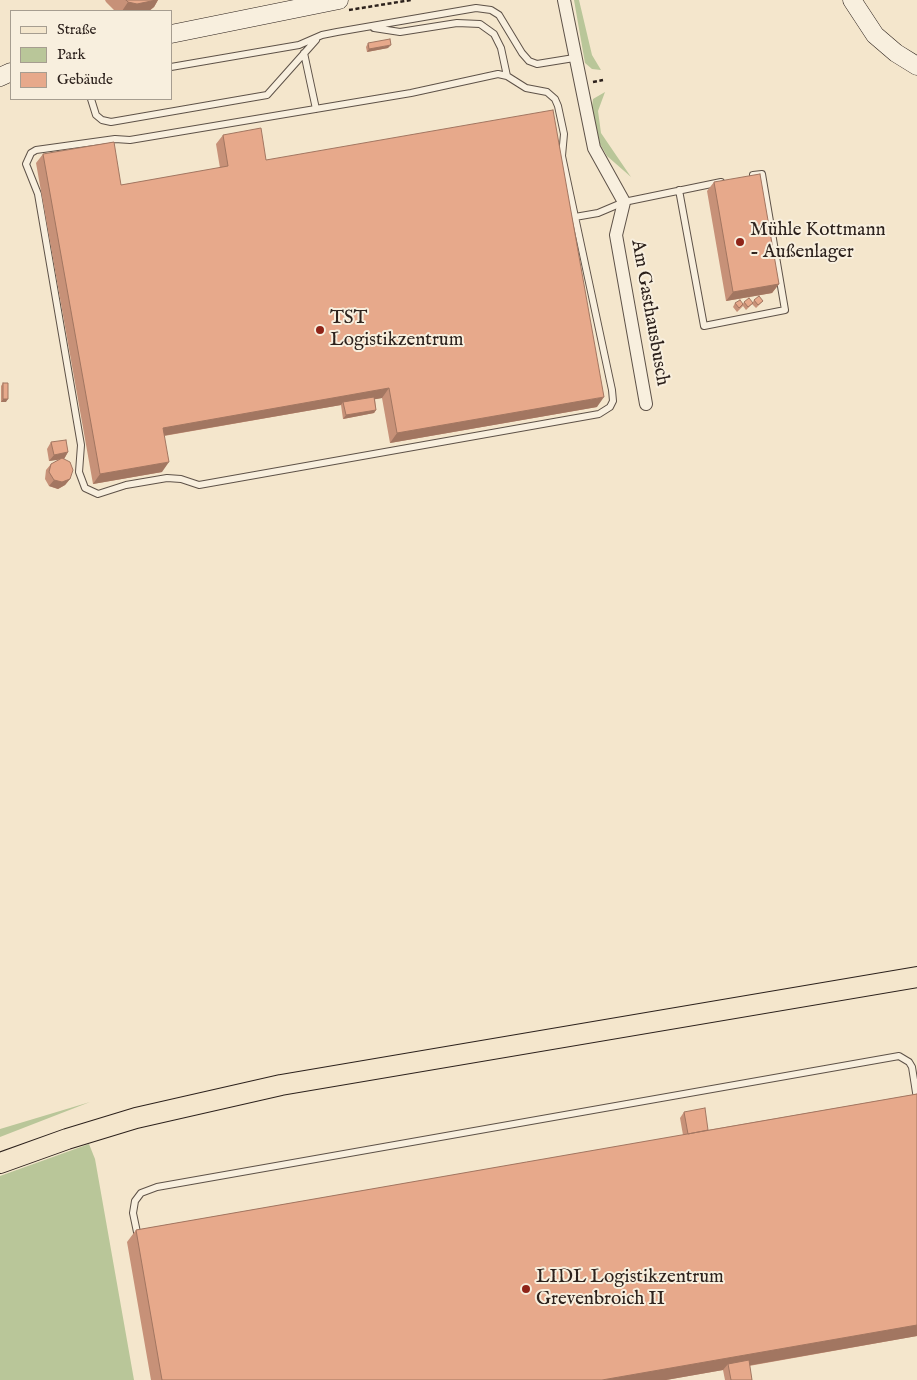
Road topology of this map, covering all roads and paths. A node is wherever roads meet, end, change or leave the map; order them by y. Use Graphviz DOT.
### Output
graph roads {
  1 [pos="339,0"];
  2 [pos="564,0"];
  3 [pos="852,0"];
  4 [pos="368,27"];
  5 [pos="172,34"];
  6 [pos="318,37"];
  7 [pos="304,53"];
  8 [pos="574,58"];
  9 [pos="917,66"];
  10 [pos="172,67"];
  11 [pos="507,76"];
  12 [pos="90,100"];
  13 [pos="316,109"];
  14 [pos="743,177"];
  15 [pos="725,181"];
  16 [pos="678,190"];
  17 [pos="624,202"];
  18 [pos="575,217"];
  19 [pos="646,404"];
  20 [pos="917,977"];
  21 [pos="917,1098"];
  22 [pos="0,1163"];
  23 [pos="138,1240"];
  1 -- 5 [label="street"];
  2 -- 8 [label="street"];
  3 -- 9 [label="street"];
  4 -- 6 [label="lane"];
  4 -- 8 [label="lane"];
  4 -- 11 [label="lane"];
  6 -- 7 [label="lane"];
  6 -- 10 [label="lane"];
  7 -- 12 [label="lane"];
  7 -- 13 [label="lane"];
  8 -- 17 [label="street"];
  11 -- 13 [label="lane"];
  11 -- 18 [label="lane"];
  13 -- 18 [label="lane"];
  14 -- 16 [label="lane"];
  15 -- 16 [label="lane"];
  16 -- 17 [label="lane"];
  17 -- 18 [label="lane"];
  17 -- 19 [label="street, Am Gasthausbusch"];
  20 -- 22 [label="main road"];
  21 -- 23 [label="lane"];
}
